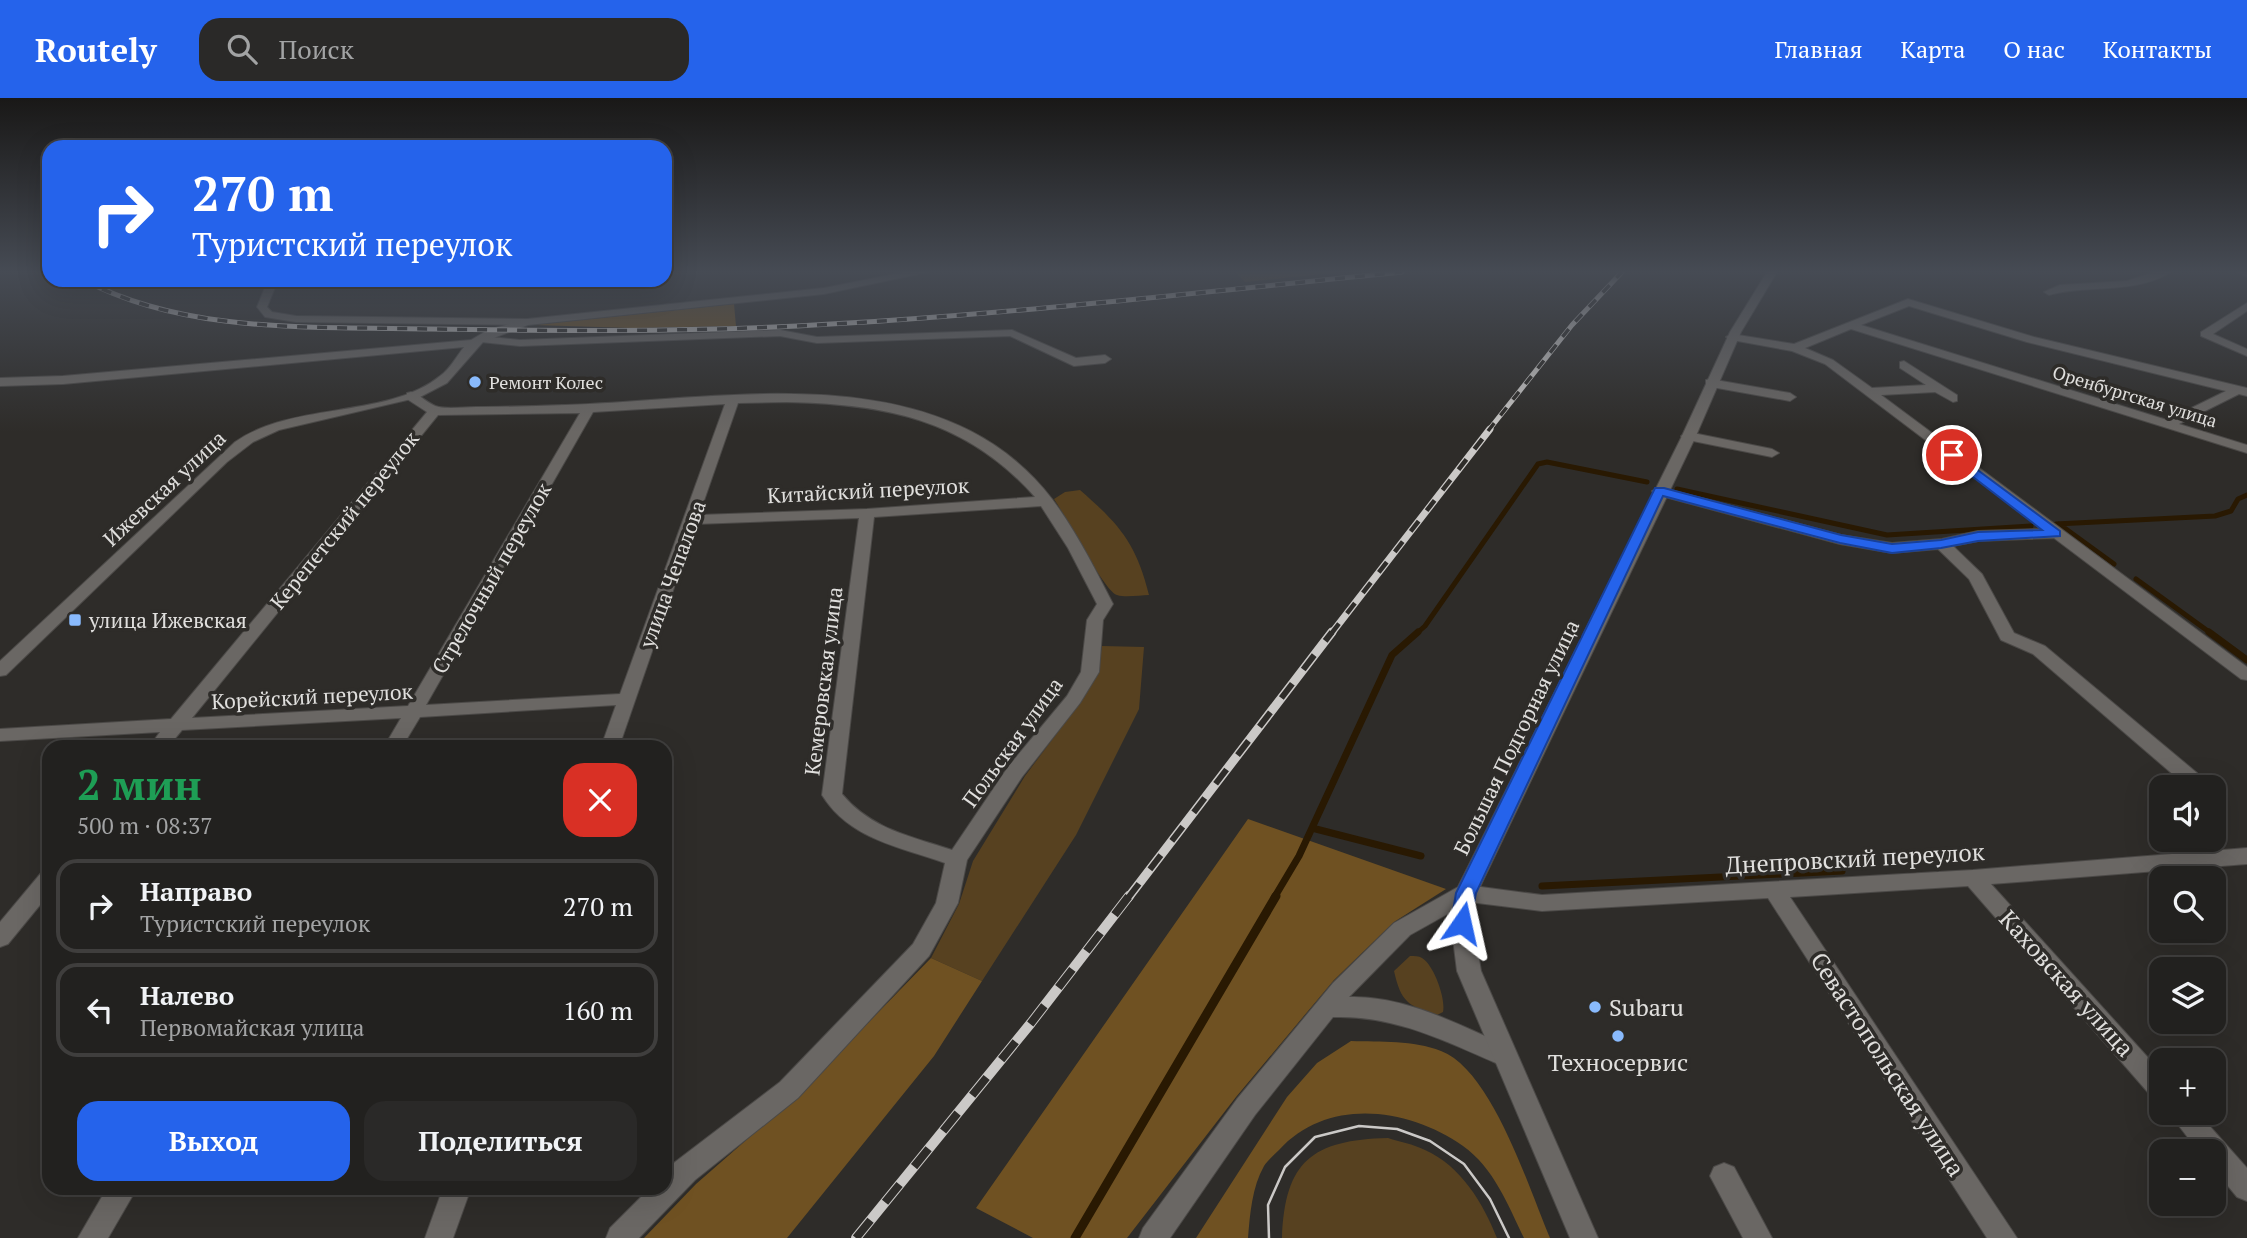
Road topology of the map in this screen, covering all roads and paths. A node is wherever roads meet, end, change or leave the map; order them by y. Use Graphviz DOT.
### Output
graph roads {
  1 [pos="521,325"];
  2 [pos="1738,325"];
  3 [pos="1983,325"];
  4 [pos="2218,325"];
  5 [pos="1853,326"];
  6 [pos="1732,337"];
  7 [pos="478,341"];
  8 [pos="1795,348"];
  9 [pos="2247,353"];
  10 [pos="1105,359"];
  11 [pos="1904,365"];
  12 [pos="0,382"];
  13 [pos="1710,383"];
  14 [pos="1938,388"];
  15 [pos="2242,391"];
  16 [pos="1867,392"];
  17 [pos="411,396"];
  18 [pos="1790,397"];
  19 [pos="1953,398"];
  20 [pos="733,400"];
  21 [pos="588,409"];
  22 [pos="434,411"];
  23 [pos="2168,424"];
  24 [pos="1688,436"];
  25 [pos="2247,449"];
  26 [pos="1772,453"];
  27 [pos="1659,491"];
  28 [pos="1046,501"];
  29 [pos="867,513"];
  30 [pos="691,520"];
  31 [pos="2055,533"];
  32 [pos="1941,544"];
  33 [pos="0,671"];
  34 [pos="2247,675"];
  35 [pos="627,699"];
  36 [pos="413,714"];
  37 [pos="176,726"];
  38 [pos="0,735"];
  39 [pos="164,740"];
  40 [pos="397,740"];
  41 [pos="612,740"];
  42 [pos="2186,775"];
  43 [pos="2247,856"];
  44 [pos="957,859"];
  45 [pos="1973,878"];
  46 [pos="42,887"];
  47 [pos="1774,890"];
  48 [pos="1466,893"];
  49 [pos="0,938"];
  50 [pos="1328,1007"];
  51 [pos="1505,1056"];
  52 [pos="2149,1076"];
  53 [pos="2192,1125"];
  54 [pos="1724,1176"];
  55 [pos="672,1184"];
  56 [pos="2247,1188"];
  57 [pos="119,1195"];
  58 [pos="454,1195"];
  59 [pos="662,1195"];
  60 [pos="92,1238"];
  61 [pos="439,1238"];
  62 [pos="620,1238"];
  63 [pos="1153,1238"];
  64 [pos="1584,1238"];
  65 [pos="1758,1238"];
  66 [pos="2003,1238"];
  1 -- 7 [label="street"];
  2 -- 6 [label="street, Большая Подгорная улица"];
  3 -- 15 [label="street"];
  4 -- 9 [label="street"];
  5 -- 8 [label="street"];
  5 -- 23 [label="street, Оренбургская улица"];
  6 -- 8 [label="street"];
  6 -- 13 [label="street, Большая Подгорная улица"];
  7 -- 10 [label="street"];
  7 -- 12 [label="street"];
  7 -- 17 [label="street, Ижевская улица"];
  8 -- 16 [label="street"];
  11 -- 14 [label="street"];
  13 -- 18 [label="street"];
  13 -- 24 [label="street, Большая Подгорная улица"];
  14 -- 16 [label="street"];
  14 -- 19 [label="street"];
  15 -- 23 [label="street"];
  16 -- 31 [label="street"];
  17 -- 22 [label="street, Керепетский переулок"];
  17 -- 33 [label="street, Ижевская улица"];
  20 -- 21 [label="street, Польская улица"];
  20 -- 28 [label="street, Польская улица"];
  20 -- 30 [label="street, улица Чепалова"];
  21 -- 22 [label="street, Польская улица"];
  21 -- 36 [label="street, Стрелочный переулок"];
  22 -- 37 [label="street, Керепетский переулок"];
  23 -- 25 [label="street, Оренбургская улица"];
  24 -- 26 [label="street"];
  24 -- 27 [label="street, Большая Подгорная улица"];
  27 -- 32 [label="street"];
  27 -- 48 [label="street, Большая Подгорная улица"];
  28 -- 29 [label="street, Китайский переулок"];
  28 -- 44 [label="street, Польская улица"];
  29 -- 30 [label="street, Китайский переулок"];
  29 -- 44 [label="street, Кемеровская улица"];
  30 -- 35 [label="street, улица Чепалова"];
  31 -- 32 [label="street"];
  31 -- 34 [label="street"];
  32 -- 42 [label="street"];
  35 -- 36 [label="street, Корейский переулок"];
  35 -- 41 [label="street, улица Чепалова"];
  36 -- 37 [label="street, Корейский переулок"];
  36 -- 40 [label="street, Стрелочный переулок"];
  37 -- 38 [label="street, Корейский переулок"];
  37 -- 39 [label="street, Керепетский переулок"];
  43 -- 45 [label="street, Днепровский переулок"];
  44 -- 55 [label="street, Польская улица"];
  45 -- 47 [label="street, Днепровский переулок"];
  45 -- 52 [label="street, Каховская улица"];
  46 -- 49 [label="street"];
  47 -- 48 [label="street, Днепровский переулок"];
  47 -- 66 [label="street, Севастопольская улица"];
  48 -- 50 [label="street"];
  48 -- 51 [label="street, Большая Подгорная улица"];
  50 -- 51 [label="street"];
  50 -- 63 [label="street"];
  51 -- 64 [label="street, Большая Подгорная улица"];
  53 -- 56 [label="street"];
  54 -- 65 [label="street"];
  57 -- 60 [label="street"];
  58 -- 61 [label="street"];
  59 -- 62 [label="street, Польская улица"];
}
